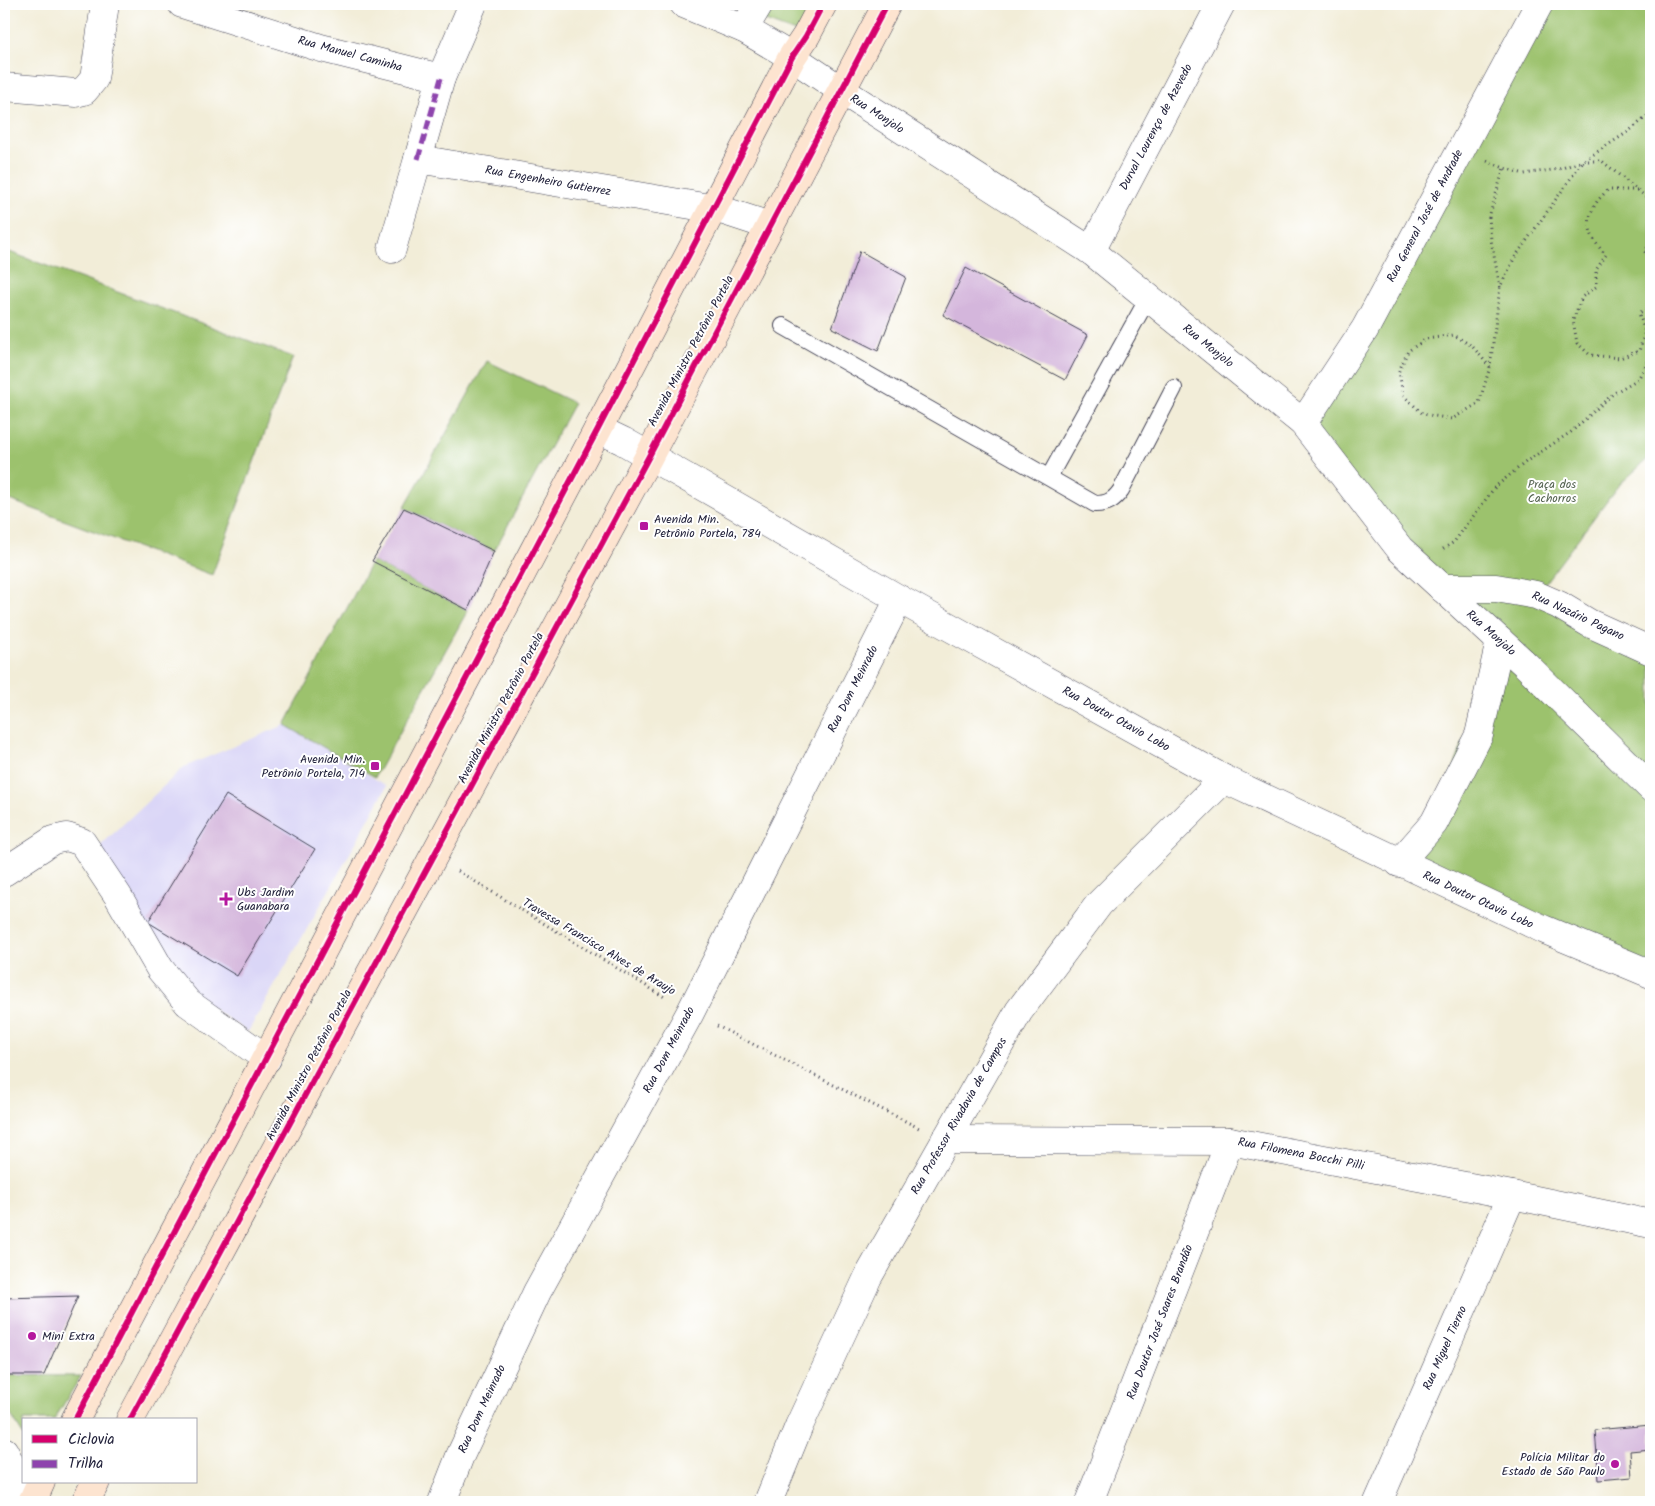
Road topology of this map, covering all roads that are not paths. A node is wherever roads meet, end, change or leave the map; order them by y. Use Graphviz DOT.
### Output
graph roads {
  1 [pos="105,4"];
  2 [pos="182,4"];
  3 [pos="473,4"];
  4 [pos="684,4"];
  5 [pos="758,4"];
  6 [pos="823,4"];
  7 [pos="887,4"];
  8 [pos="1221,4"];
  9 [pos="1539,4"];
  10 [pos="744,29"];
  11 [pos="792,57"];
  12 [pos="441,78"];
  13 [pos="4,87"];
  14 [pos="841,90"];
  15 [pos="418,159"];
  16 [pos="713,209"];
  17 [pos="770,226"];
  18 [pos="392,249"];
  19 [pos="1091,251"];
  20 [pos="1148,298"];
  21 [pos="783,326"];
  22 [pos="1174,388"];
  23 [pos="1303,424"];
  24 [pos="598,429"];
  25 [pos="649,456"];
  26 [pos="1048,477"];
  27 [pos="1442,588"];
  28 [pos="899,599"];
  29 [pos="1500,641"];
  30 [pos="1651,651"];
  31 [pos="1224,779"];
  32 [pos="1651,788"];
  33 [pos="1399,863"];
  34 [pos="4,872"];
  35 [pos="1651,974"];
  36 [pos="267,1059"];
  37 [pos="945,1140"];
  38 [pos="1230,1141"];
  39 [pos="1512,1195"];
  40 [pos="1651,1224"];
  41 [pos="76,1418"];
  42 [pos="131,1418"];
  43 [pos="95,1484"];
  44 [pos="85,1502"];
  45 [pos="442,1502"];
  46 [pos="768,1502"];
  47 [pos="1089,1502"];
  48 [pos="1378,1502"];
  1 -- 13 [label="street"];
  2 -- 12 [label="street, Rua Manuel Caminha"];
  3 -- 12 [label="street"];
  4 -- 10 [label="street, Rua Monjolo"];
  5 -- 10 [label="street"];
  6 -- 11 [label="main road"];
  7 -- 14 [label="main road, Avenida Ministro Petrônio Portela"];
  8 -- 19 [label="street, Durval Lourenço de Azevedo"];
  9 -- 23 [label="street, Rua General José de Andrade"];
  10 -- 11 [label="street, Rua Monjolo"];
  11 -- 14 [label="street, Rua Monjolo"];
  11 -- 16 [label="main road"];
  12 -- 15 [label="street"];
  14 -- 17 [label="main road, Avenida Ministro Petrônio Portela"];
  14 -- 19 [label="street, Rua Monjolo"];
  15 -- 16 [label="street, Rua Engenheiro Gutierrez"];
  15 -- 18 [label="street"];
  16 -- 17 [label="street, Rua Engenheiro Gutierrez"];
  16 -- 24 [label="main road"];
  17 -- 25 [label="main road, Avenida Ministro Petrônio Portela"];
  19 -- 20 [label="street, Rua Monjolo"];
  20 -- 23 [label="street, Rua Monjolo"];
  20 -- 26 [label="lane"];
  21 -- 26 [label="lane"];
  22 -- 26 [label="lane"];
  23 -- 27 [label="street, Rua Monjolo"];
  24 -- 25 [label="street, Rua Doutor Otavio Lobo"];
  24 -- 36 [label="main road"];
  25 -- 28 [label="street, Rua Doutor Otavio Lobo"];
  25 -- 42 [label="main road, Avenida Ministro Petrônio Portela"];
  27 -- 29 [label="street, Rua Monjolo"];
  27 -- 30 [label="street, Rua Nazário Pagano"];
  28 -- 31 [label="street, Rua Doutor Otavio Lobo"];
  28 -- 45 [label="street, Rua Dom Meinrado"];
  29 -- 32 [label="street, Rua Monjolo"];
  29 -- 33 [label="street"];
  31 -- 33 [label="street, Rua Doutor Otavio Lobo"];
  31 -- 37 [label="street, Rua Professor Rivadavia de Campos"];
  33 -- 35 [label="street, Rua Doutor Otavio Lobo"];
  34 -- 36 [label="street"];
  36 -- 41 [label="main road"];
  37 -- 38 [label="street, Rua Filomena Bocchi Pilli"];
  37 -- 46 [label="street, Rua Professor Rivadavia de Campos"];
  38 -- 39 [label="street, Rua Filomena Bocchi Pilli"];
  38 -- 47 [label="street, Rua Doutor José Soares Brandão"];
  39 -- 40 [label="street, Rua Filomena Bocchi Pilli"];
  39 -- 48 [label="street, Rua Miguel Tierno"];
  43 -- 44 [label="main road"];
}
